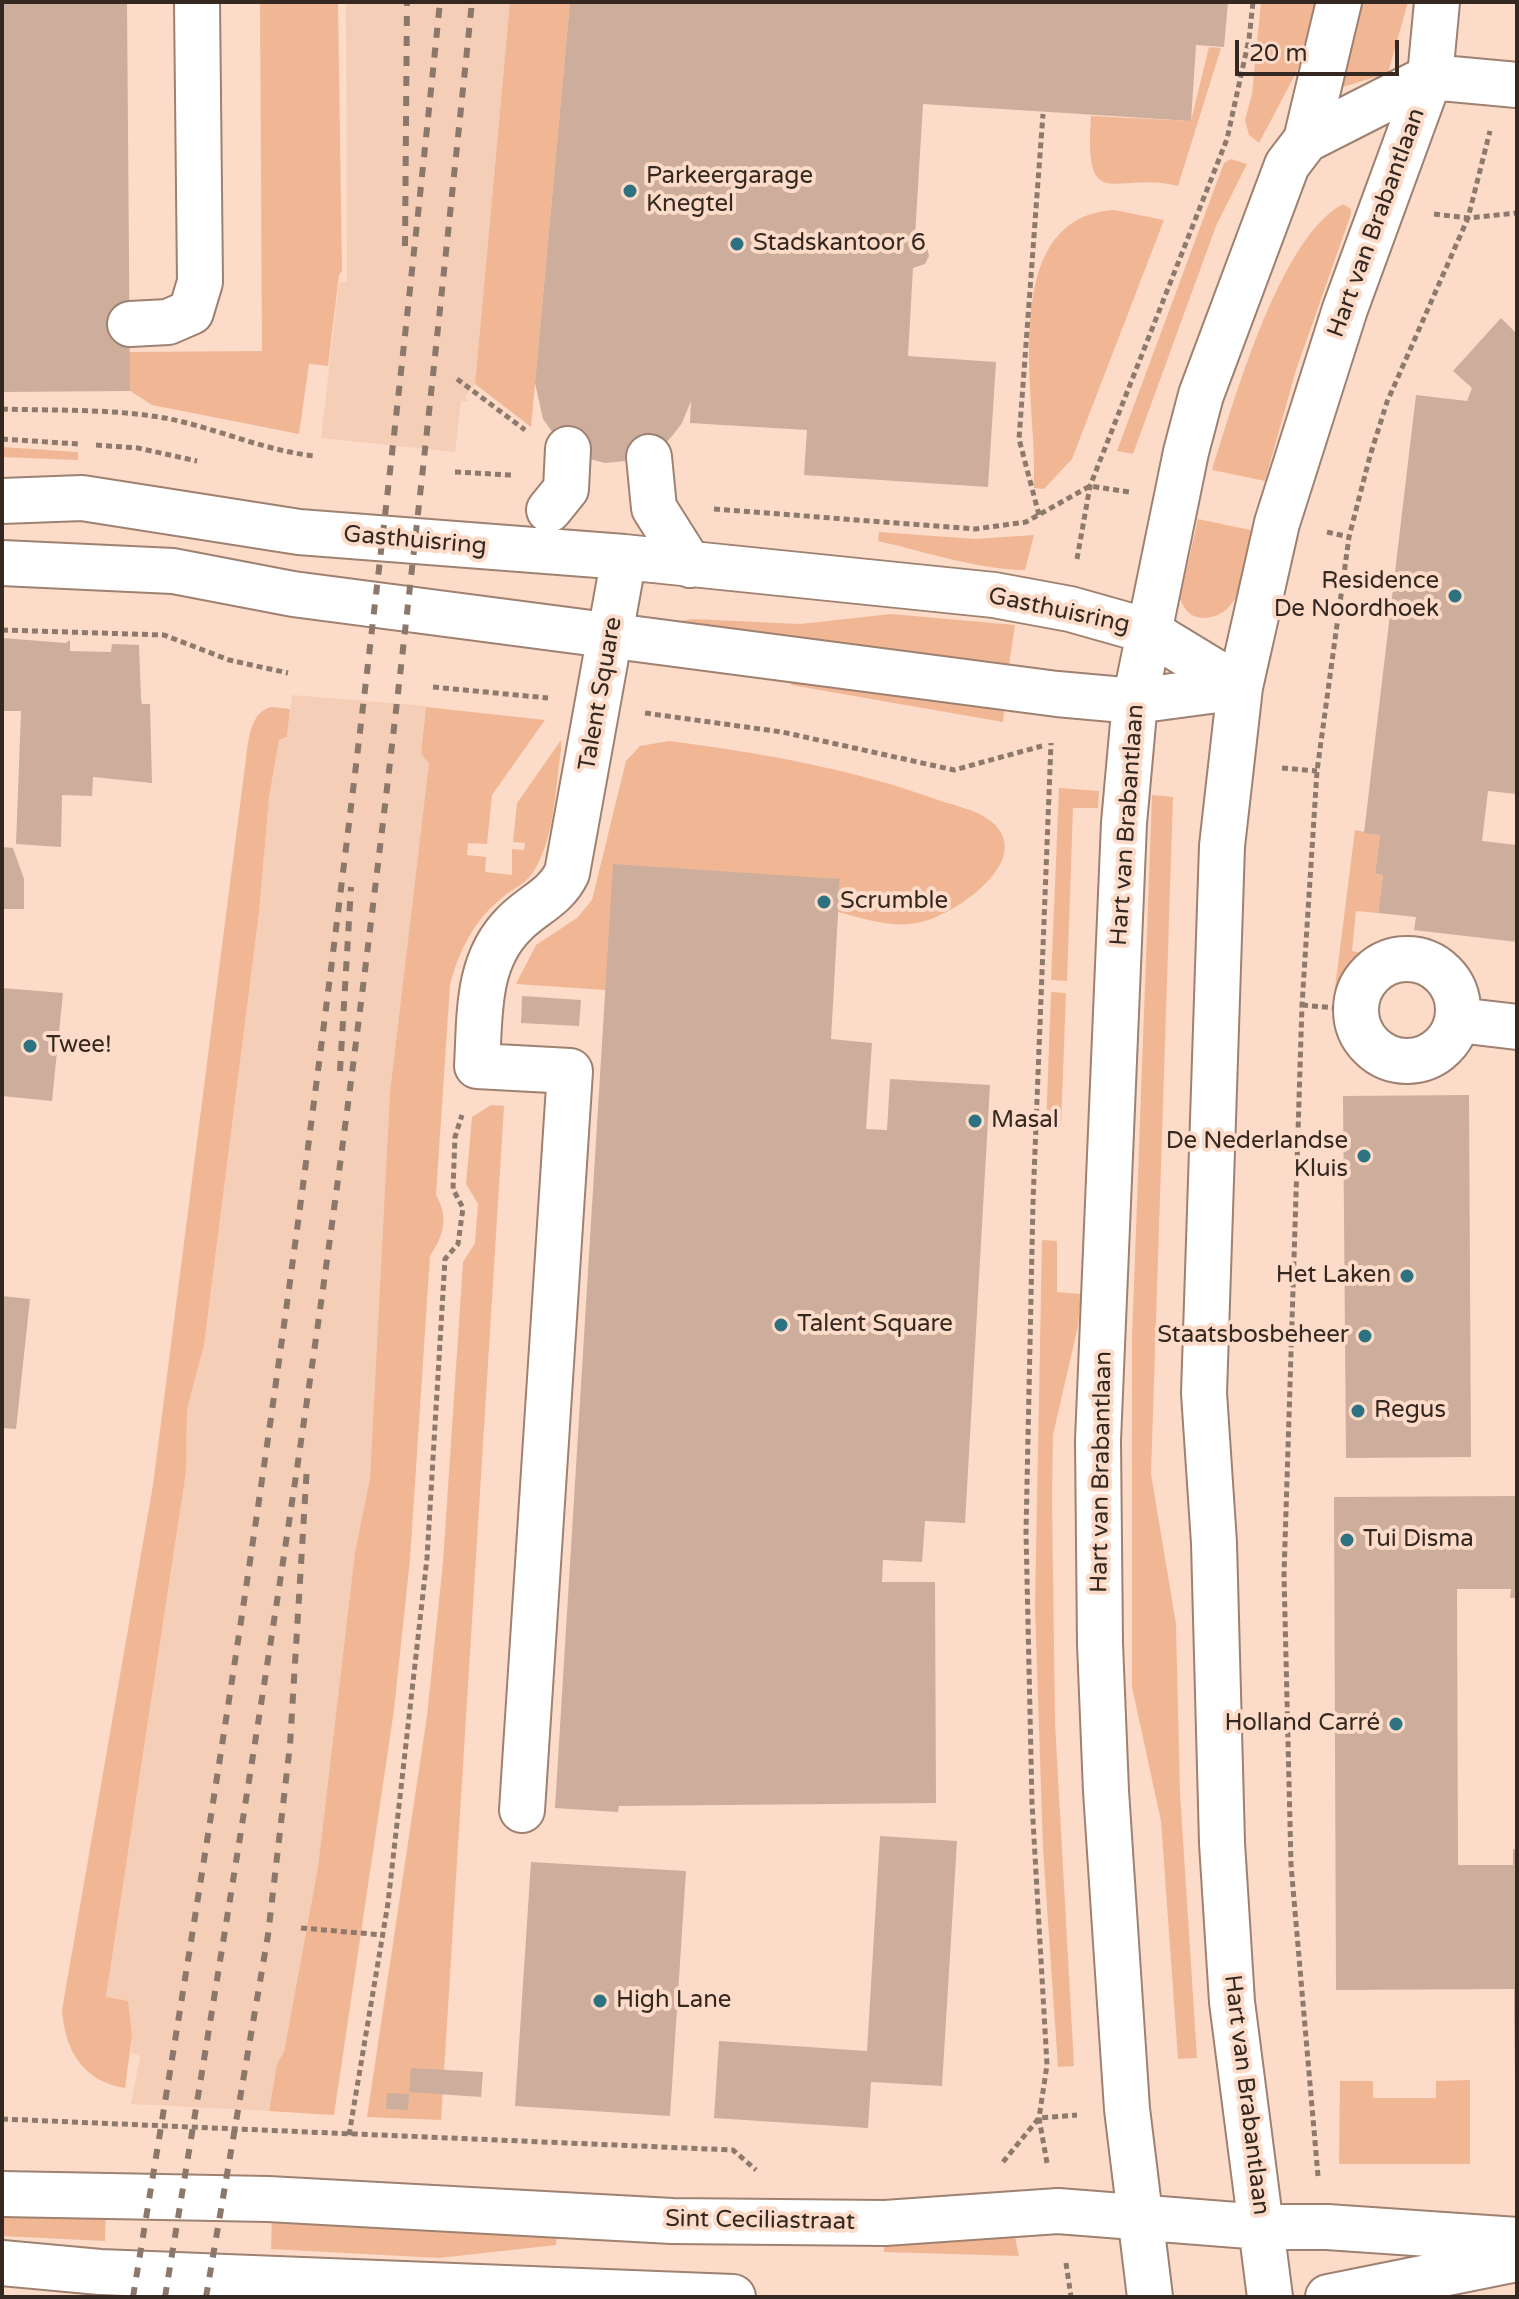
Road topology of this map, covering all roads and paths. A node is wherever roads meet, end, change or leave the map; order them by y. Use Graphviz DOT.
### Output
graph roads {
  1 [pos="197,2"];
  2 [pos="1253,2"];
  3 [pos="1339,2"];
  4 [pos="1437,2"];
  5 [pos="1430,77"];
  6 [pos="1517,85"];
  7 [pos="1043,114"];
  8 [pos="1306,140"];
  9 [pos="1517,213"];
  10 [pos="130,324"];
  11 [pos="457,379"];
  12 [pos="2,409"];
  13 [pos="549,441"];
  14 [pos="315,456"];
  15 [pos="649,457"];
  16 [pos="455,472"];
  17 [pos="537,493"];
  18 [pos="2,501"];
  19 [pos="654,508"];
  20 [pos="1039,515"];
  21 [pos="624,557"];
  22 [pos="2,563"];
  23 [pos="690,565"];
  24 [pos="2,630"];
  25 [pos="1148,631"];
  26 [pos="611,635"];
  27 [pos="288,673"];
  28 [pos="433,687"];
  29 [pos="1240,687"];
  30 [pos="1135,701"];
  31 [pos="600,706"];
  32 [pos="1302,1005"];
  33 [pos="1357,1010"];
  34 [pos="1458,1020"];
  35 [pos="1517,1027"];
  36 [pos="477,1066"];
  37 [pos="522,1810"];
  38 [pos="301,1928"];
  39 [pos="383,1935"];
  40 [pos="1039,2118"];
  41 [pos="2,2119"];
  42 [pos="349,2135"];
  43 [pos="757,2171"];
  44 [pos="2,2194"];
  45 [pos="1140,2218"];
  46 [pos="1262,2227"];
  47 [pos="1327,2227"];
  48 [pos="1517,2240"];
  49 [pos="1517,2259"];
  50 [pos="2,2263"];
  51 [pos="733,2297"];
  52 [pos="1150,2297"];
  53 [pos="1270,2297"];
  54 [pos="1328,2297"];
  1 -- 10 [label="street"];
  2 -- 20 [label="path"];
  3 -- 8 [label="street"];
  4 -- 5 [label="street"];
  5 -- 6 [label="street"];
  5 -- 8 [label="street, Hart van Brabantlaan"];
  5 -- 29 [label="street, Hart van Brabantlaan"];
  7 -- 20 [label="path"];
  8 -- 25 [label="street, Hart van Brabantlaan"];
  9 -- 32 [label="path"];
  11 -- 13 [label="path"];
  12 -- 14 [label="path"];
  13 -- 17 [label="street"];
  15 -- 19 [label="street"];
  16 -- 17 [label="path"];
  18 -- 21 [label="street, Gasthuisring"];
  19 -- 20 [label="path"];
  19 -- 23 [label="street"];
  21 -- 23 [label="street, Gasthuisring"];
  21 -- 26 [label="street, Talent Square"];
  22 -- 26 [label="street"];
  23 -- 25 [label="street, Gasthuisring"];
  24 -- 27 [label="path"];
  25 -- 29 [label="street, Gasthuisring"];
  25 -- 30 [label="street, Hart van Brabantlaan"];
  26 -- 30 [label="street"];
  26 -- 31 [label="street, Talent Square"];
  28 -- 31 [label="path"];
  29 -- 30 [label="street"];
  29 -- 46 [label="street, Hart van Brabantlaan"];
  30 -- 45 [label="street, Hart van Brabantlaan"];
  31 -- 36 [label="street, Talent Square"];
  31 -- 40 [label="path"];
  32 -- 33 [label="path"];
  32 -- 47 [label="path"];
  33 -- 34 [label="street"];
  33 -- 34 [label="street"];
  34 -- 35 [label="street"];
  36 -- 37 [label="street"];
  36 -- 39 [label="path"];
  38 -- 39 [label="path"];
  39 -- 42 [label="path"];
  41 -- 42 [label="path"];
  42 -- 43 [label="path"];
  44 -- 45 [label="street, Sint Ceciliastraat"];
  45 -- 46 [label="street, Sint Ceciliastraat"];
  45 -- 52 [label="street, Hart van Brabantlaan"];
  46 -- 47 [label="street, Sint Ceciliastraat"];
  46 -- 53 [label="street, Hart van Brabantlaan"];
  47 -- 48 [label="street, Sint Ceciliastraat"];
  49 -- 54 [label="street"];
  50 -- 51 [label="street"];
}
